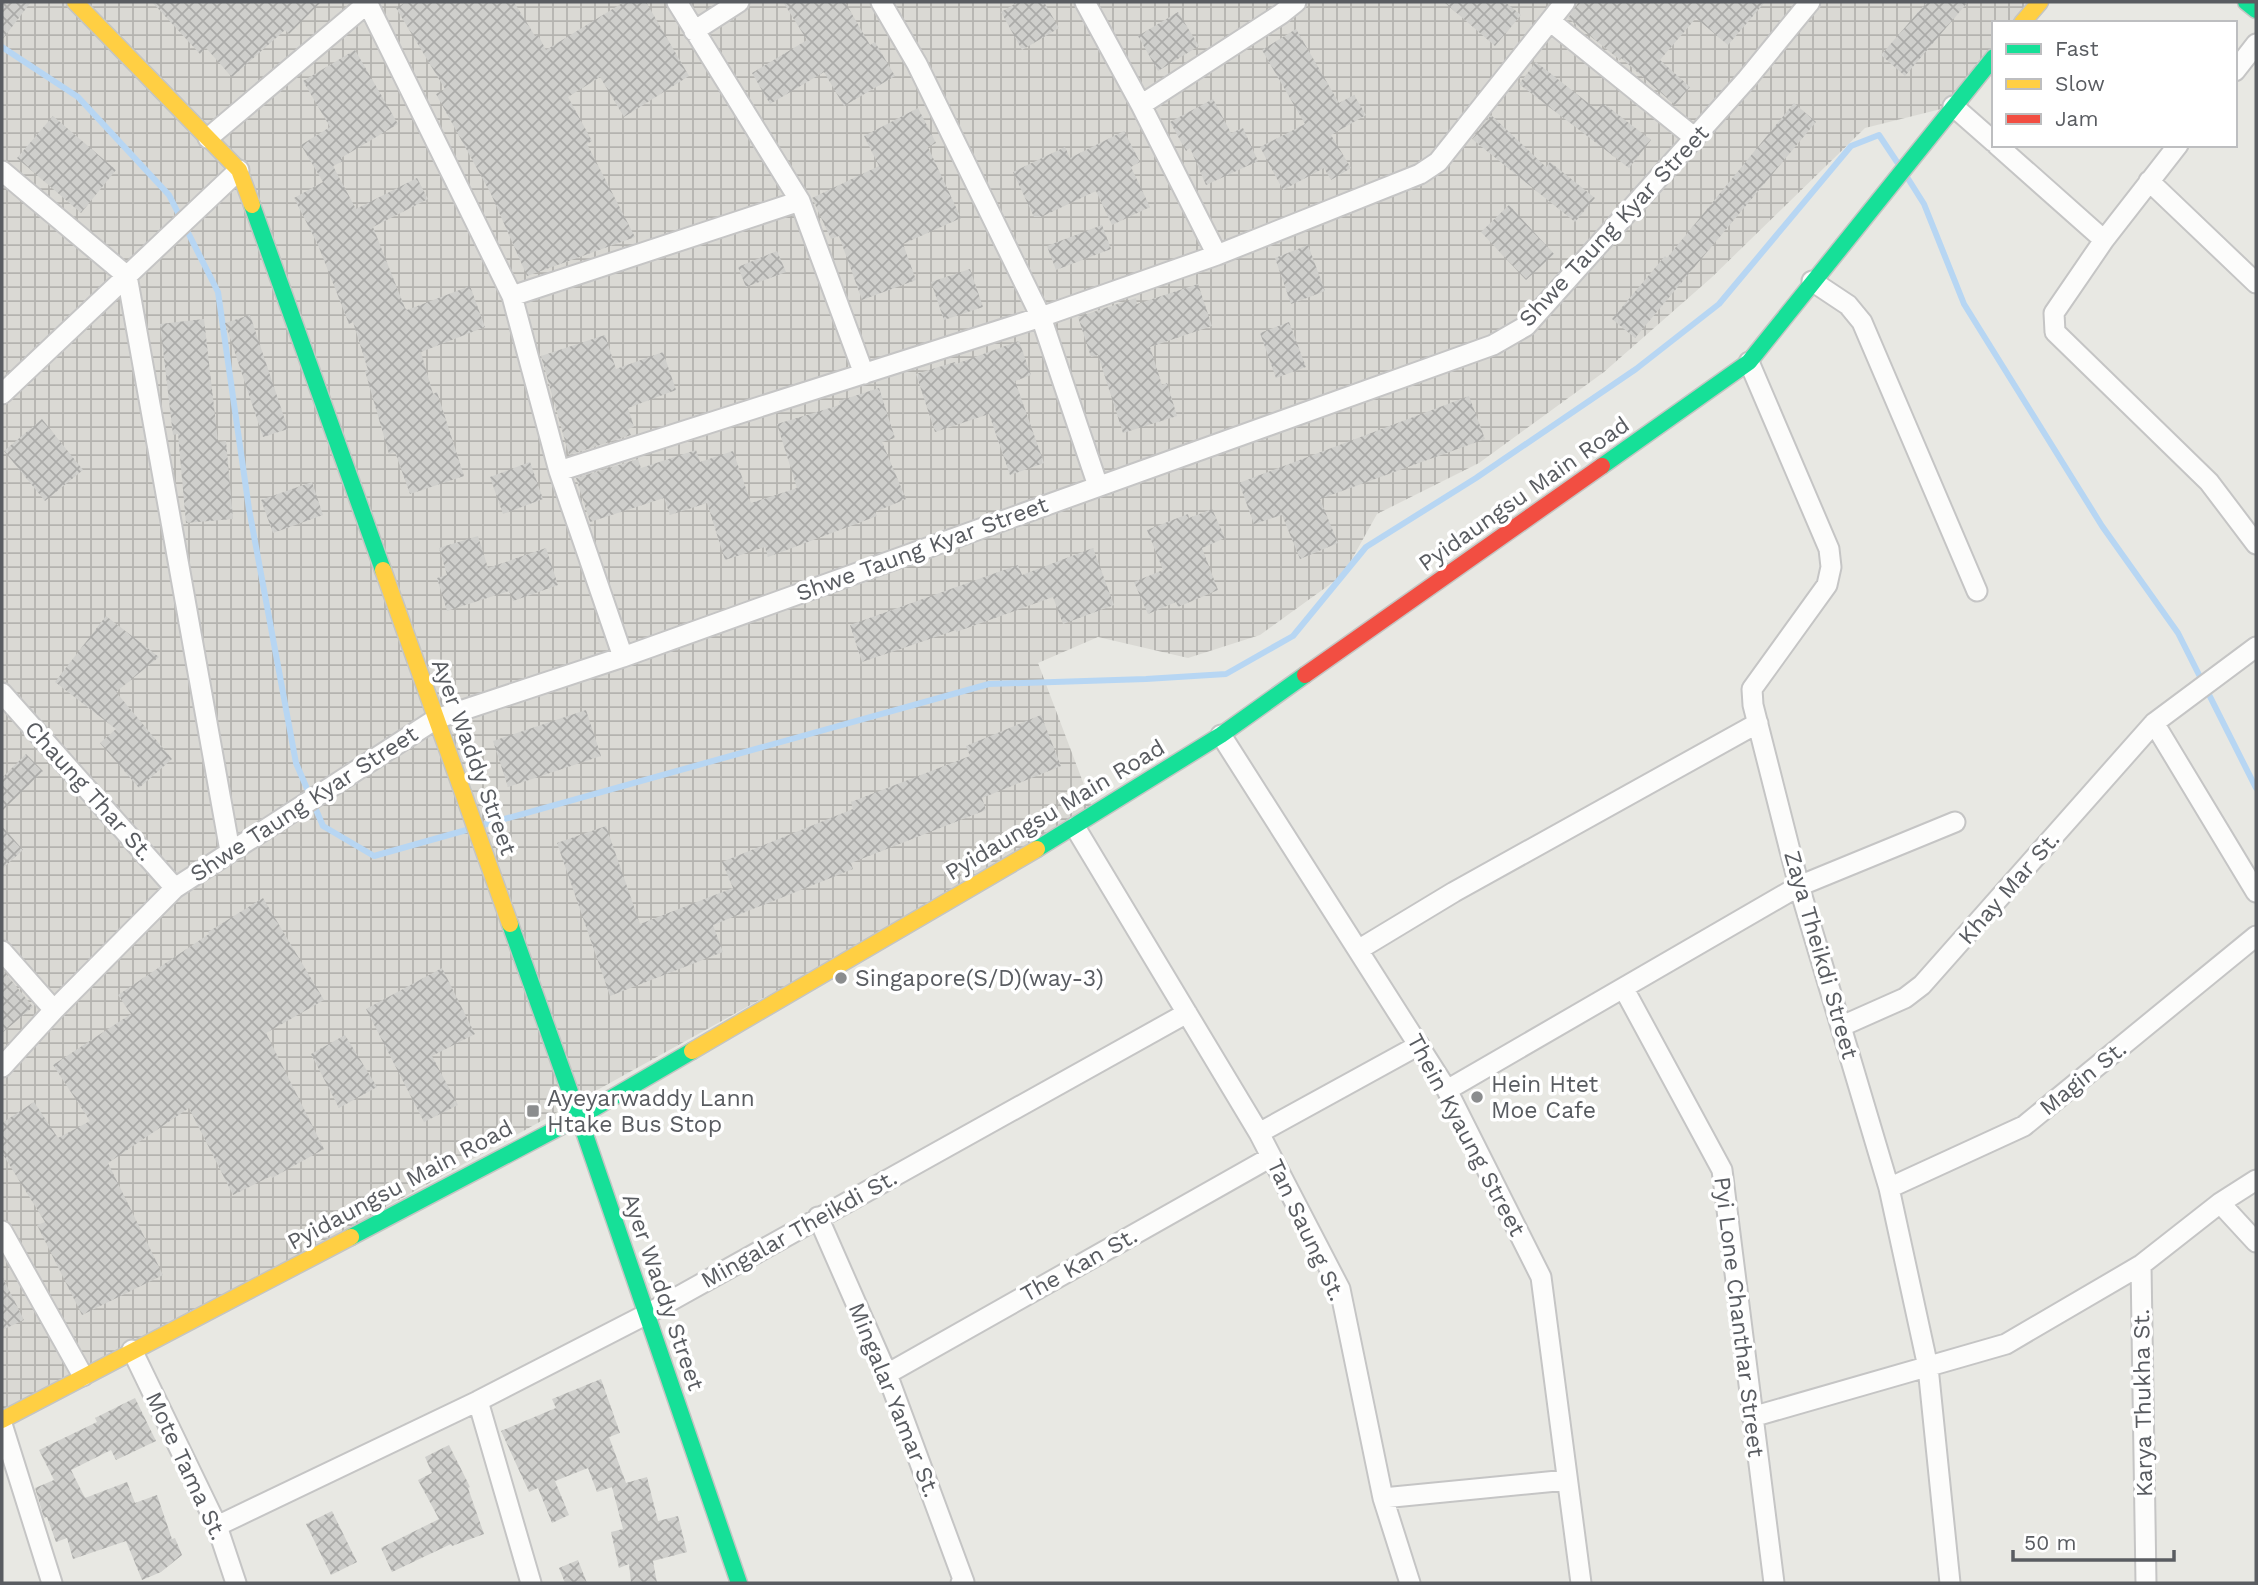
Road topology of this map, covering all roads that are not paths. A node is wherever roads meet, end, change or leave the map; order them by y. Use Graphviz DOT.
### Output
graph roads {
  1 [pos="75,2"];
  2 [pos="368,2"];
  3 [pos="677,2"];
  4 [pos="739,2"];
  5 [pos="881,2"];
  6 [pos="1085,2"];
  7 [pos="1565,2"];
  8 [pos="1810,2"];
  9 [pos="2040,2"];
  10 [pos="2246,2"];
  11 [pos="1284,6"];
  12 [pos="2256,10"];
  13 [pos="1550,21"];
  14 [pos="2024,21"];
  15 [pos="694,31"];
  16 [pos="2256,44"];
  17 [pos="1992,59"];
  18 [pos="2237,68"];
  19 [pos="1141,105"];
  20 [pos="1953,106"];
  21 [pos="208,138"];
  22 [pos="1695,138"];
  23 [pos="1992,140"];
  24 [pos="1999,147"];
  25 [pos="2176,147"];
  26 [pos="239,170"];
  27 [pos="2,172"];
  28 [pos="2149,181"];
  29 [pos="800,201"];
  30 [pos="2104,240"];
  31 [pos="1217,255"];
  32 [pos="127,276"];
  33 [pos="1812,281"];
  34 [pos="2256,283"];
  35 [pos="512,296"];
  36 [pos="1041,317"];
  37 [pos="1749,362"];
  38 [pos="864,374"];
  39 [pos="2,394"];
  40 [pos="559,471"];
  41 [pos="1098,486"];
  42 [pos="2256,544"];
  43 [pos="1977,591"];
  44 [pos="2250,651"];
  45 [pos="623,657"];
  46 [pos="2,693"];
  47 [pos="436,719"];
  48 [pos="1758,723"];
  49 [pos="2154,723"];
  50 [pos="1221,735"];
  51 [pos="1955,822"];
  52 [pos="1075,827"];
  53 [pos="230,851"];
  54 [pos="1799,886"];
  55 [pos="176,888"];
  56 [pos="2256,892"];
  57 [pos="2256,936"];
  58 [pos="1358,950"];
  59 [pos="2,951"];
  60 [pos="1624,989"];
  61 [pos="54,1010"];
  62 [pos="1187,1013"];
  63 [pos="1842,1026"];
  64 [pos="1419,1045"];
  65 [pos="2,1068"];
  66 [pos="1447,1090"];
  67 [pos="579,1117"];
  68 [pos="1259,1133"];
  69 [pos="1271,1157"];
  70 [pos="2256,1180"];
  71 [pos="1889,1188"];
  72 [pos="2220,1203"];
  73 [pos="818,1217"];
  74 [pos="2,1231"];
  75 [pos="2256,1242"];
  76 [pos="2141,1265"];
  77 [pos="647,1314"];
  78 [pos="132,1350"];
  79 [pos="1928,1367"];
  80 [pos="887,1374"];
  81 [pos="83,1376"];
  82 [pos="478,1401"];
  83 [pos="1752,1417"];
  84 [pos="2,1422"];
  85 [pos="1567,1480"];
  86 [pos="1383,1498"];
  87 [pos="217,1526"];
  88 [pos="52,1583"];
  89 [pos="236,1583"];
  90 [pos="531,1583"];
  91 [pos="739,1583"];
  92 [pos="961,1583"];
  93 [pos="1410,1583"];
  94 [pos="1581,1583"];
  95 [pos="1774,1583"];
  96 [pos="1950,1583"];
  97 [pos="2146,1583"];
  1 -- 21 [label="main road, Ayer Waddy Street"];
  2 -- 21 [label="street"];
  2 -- 35 [label="street"];
  3 -- 15 [label="street"];
  4 -- 15 [label="street"];
  5 -- 36 [label="street"];
  6 -- 19 [label="street"];
  7 -- 13 [label="street"];
  8 -- 22 [label="street, Shwe Taung Kyar Street"];
  9 -- 14 [label="main road"];
  10 -- 12 [label="main road"];
  11 -- 19 [label="street"];
  13 -- 22 [label="street"];
  13 -- 31 [label="street"];
  15 -- 29 [label="street"];
  16 -- 18 [label="street"];
  17 -- 20 [label="main road, Pyidaungsu Main Road"];
  19 -- 31 [label="street"];
  20 -- 23 [label="street"];
  20 -- 33 [label="main road, Pyidaungsu Main Road"];
  21 -- 26 [label="main road, Ayer Waddy Street"];
  22 -- 41 [label="street, Shwe Taung Kyar Street"];
  24 -- 30 [label="street"];
  25 -- 28 [label="street"];
  26 -- 32 [label="street"];
  26 -- 47 [label="main road, Ayer Waddy Street"];
  27 -- 32 [label="street"];
  28 -- 30 [label="street"];
  28 -- 34 [label="street"];
  29 -- 35 [label="street"];
  29 -- 38 [label="street"];
  30 -- 42 [label="street"];
  31 -- 36 [label="street"];
  32 -- 39 [label="street"];
  32 -- 53 [label="street"];
  33 -- 37 [label="main road, Pyidaungsu Main Road"];
  33 -- 43 [label="street"];
  35 -- 40 [label="street"];
  36 -- 38 [label="street"];
  36 -- 41 [label="street"];
  37 -- 48 [label="street, Zaya Theikdi Street"];
  37 -- 50 [label="main road, Pyidaungsu Main Road"];
  38 -- 40 [label="street"];
  40 -- 45 [label="street"];
  41 -- 45 [label="street, Shwe Taung Kyar Street"];
  44 -- 49 [label="street, Khay Mar St."];
  45 -- 47 [label="street, Shwe Taung Kyar Street"];
  46 -- 55 [label="street, Chaung Thar St."];
  47 -- 53 [label="street, Shwe Taung Kyar Street"];
  47 -- 67 [label="main road, Ayer Waddy Street"];
  48 -- 54 [label="street, Zaya Theikdi Street"];
  48 -- 58 [label="street"];
  49 -- 56 [label="street"];
  49 -- 63 [label="street, Khay Mar St."];
  50 -- 52 [label="main road, Pyidaungsu Main Road"];
  50 -- 58 [label="street, Thein Kyaung Street"];
  51 -- 54 [label="street"];
  52 -- 62 [label="street, Tan Saung St."];
  52 -- 67 [label="main road, Pyidaungsu Main Road"];
  53 -- 55 [label="street, Shwe Taung Kyar Street"];
  54 -- 60 [label="street"];
  54 -- 63 [label="street, Zaya Theikdi Street"];
  55 -- 61 [label="street, Shwe Taung Kyar Street"];
  57 -- 71 [label="street, Magin St."];
  58 -- 64 [label="street, Thein Kyaung Street"];
  59 -- 61 [label="street"];
  60 -- 66 [label="street"];
  60 -- 83 [label="street, Pyi Lone Chanthar Street"];
  61 -- 65 [label="street, Shwe Taung Kyar Street"];
  62 -- 68 [label="street, Tan Saung St."];
  62 -- 73 [label="street, Mingalar Theikdi St."];
  63 -- 71 [label="street, Zaya Theikdi Street"];
  64 -- 66 [label="street, Thein Kyaung Street"];
  64 -- 68 [label="street"];
  66 -- 85 [label="street, Thein Kyaung Street"];
  67 -- 77 [label="main road, Ayer Waddy Street"];
  67 -- 78 [label="main road, Pyidaungsu Main Road"];
  68 -- 69 [label="street, Tan Saung St."];
  69 -- 80 [label="street, The Kan St."];
  69 -- 86 [label="street, Tan Saung St."];
  70 -- 72 [label="street"];
  71 -- 79 [label="street, Zaya Theikdi Street"];
  72 -- 75 [label="street"];
  72 -- 76 [label="street"];
  73 -- 77 [label="street, Mingalar Theikdi St."];
  73 -- 80 [label="street, Mingalar Yamar St."];
  74 -- 81 [label="street"];
  76 -- 79 [label="street"];
  76 -- 97 [label="street, Karya Thukha St."];
  77 -- 82 [label="street, Mingalar Theikdi St."];
  77 -- 91 [label="main road, Ayer Waddy Street"];
  78 -- 81 [label="main road, Pyidaungsu Main Road"];
  78 -- 87 [label="street, Mote Tama St."];
  79 -- 83 [label="street"];
  79 -- 96 [label="street, Zaya Theikdi Street"];
  80 -- 92 [label="street, Mingalar Yamar St."];
  81 -- 84 [label="main road, Pyidaungsu Main Road"];
  82 -- 87 [label="street, Mingalar Theikdi St."];
  82 -- 90 [label="street"];
  83 -- 95 [label="street, Pyi Lone Chanthar Street"];
  84 -- 88 [label="street"];
  85 -- 86 [label="street"];
  85 -- 94 [label="street, Thein Kyaung Street"];
  86 -- 93 [label="street, Tan Saung St."];
  87 -- 89 [label="street, Mote Tama St."];
}
